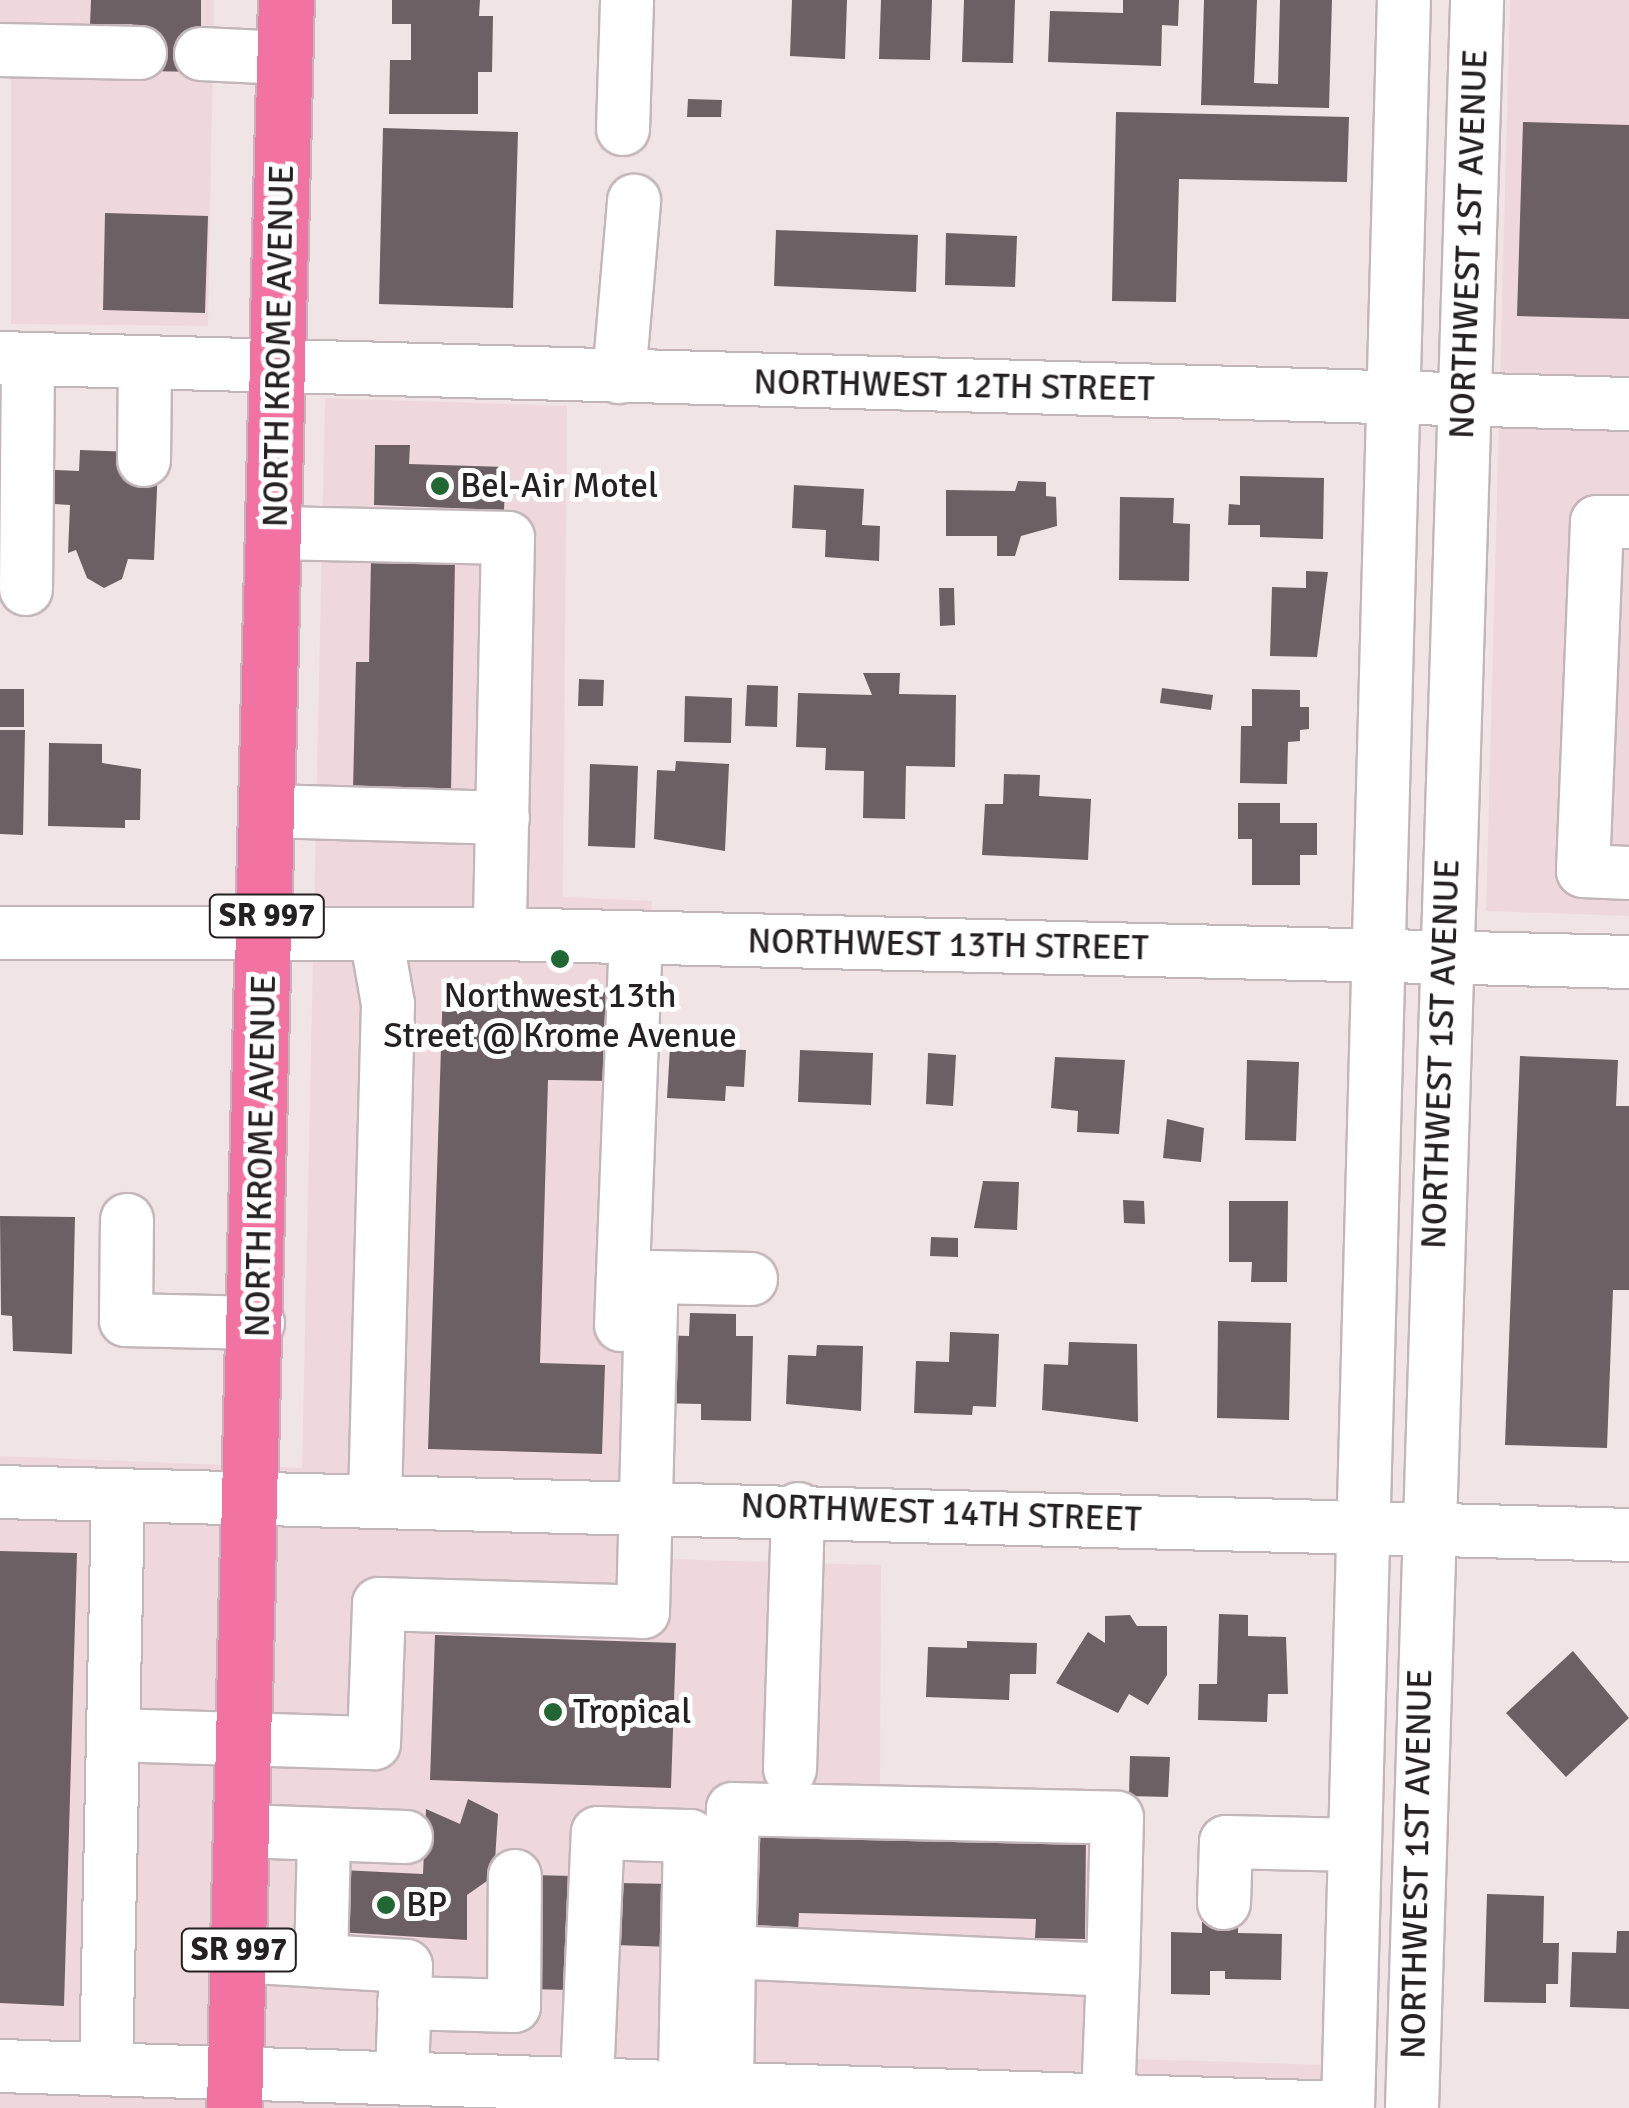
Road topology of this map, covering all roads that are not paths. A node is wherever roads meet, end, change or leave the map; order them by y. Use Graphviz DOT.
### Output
graph roads {
  1 [pos="286,0"];
  2 [pos="627,0"];
  3 [pos="1404,0"];
  4 [pos="1476,0"];
  5 [pos="0,50"];
  6 [pos="140,54"];
  7 [pos="201,54"];
  8 [pos="285,58"];
  9 [pos="623,129"];
  10 [pos="634,201"];
  11 [pos="14,358"];
  12 [pos="146,363"];
  13 [pos="279,367"];
  14 [pos="618,377"];
  15 [pos="1395,397"];
  16 [pos="1464,399"];
  17 [pos="1629,404"];
  18 [pos="144,460"];
  19 [pos="1629,522"];
  20 [pos="276,533"];
  21 [pos="26,589"];
  22 [pos="270,811"];
  23 [pos="503,818"];
  24 [pos="1629,873"];
  25 [pos="0,933"];
  26 [pos="500,934"];
  27 [pos="266,935"];
  28 [pos="376,936"];
  29 [pos="636,937"];
  30 [pos="1381,955"];
  31 [pos="1445,956"];
  32 [pos="1629,962"];
  33 [pos="127,1220"];
  34 [pos="751,1279"];
  35 [pos="258,1322"];
  36 [pos="0,1492"];
  37 [pos="118,1495"];
  38 [pos="252,1498"];
  39 [pos="375,1500"];
  40 [pos="631,1504"];
  41 [pos="798,1509"];
  42 [pos="1366,1527"];
  43 [pos="1424,1529"];
  44 [pos="1629,1535"];
  45 [pos="113,1735"];
  46 [pos="245,1740"];
  47 [pos="790,1769"];
  48 [pos="242,1832"];
  49 [pos="324,1834"];
  50 [pos="406,1837"];
  51 [pos="1355,1846"];
  52 [pos="516,1876"];
  53 [pos="1224,1903"];
  54 [pos="729,1952"];
  55 [pos="239,1956"];
  56 [pos="320,1961"];
  57 [pos="1113,1970"];
  58 [pos="404,2002"];
  59 [pos="485,2005"];
  60 [pos="0,2066"];
  61 [pos="106,2068"];
  62 [pos="587,2080"];
  63 [pos="706,2084"];
  64 [pos="382,2085"];
  65 [pos="495,2087"];
  66 [pos="235,2088"];
  67 [pos="812,2098"];
  68 [pos="1108,2099"];
  69 [pos="1042,2102"];
  70 [pos="1345,2108"];
  71 [pos="1412,2108"];
  1 -- 8 [label="highway, NORTH KROME AVENUE / SR 997"];
  2 -- 9 [label="street"];
  3 -- 15 [label="street, NORTHWEST 1ST AVENUE"];
  4 -- 16 [label="street, NORTHWEST 1ST AVENUE"];
  5 -- 6 [label="street"];
  7 -- 8 [label="street"];
  8 -- 13 [label="highway, NORTH KROME AVENUE / SR 997"];
  10 -- 14 [label="street"];
  11 -- 12 [label="street, NORTHWEST 12TH STREET"];
  11 -- 21 [label="street"];
  12 -- 13 [label="street, NORTHWEST 12TH STREET"];
  12 -- 18 [label="street"];
  13 -- 14 [label="street, NORTHWEST 12TH STREET"];
  13 -- 20 [label="highway, NORTH KROME AVENUE / SR 997"];
  14 -- 15 [label="street, NORTHWEST 12TH STREET"];
  15 -- 16 [label="street, NORTHWEST 12TH STREET"];
  15 -- 30 [label="street, NORTHWEST 1ST AVENUE"];
  16 -- 17 [label="street, NORTHWEST 12TH STREET"];
  16 -- 31 [label="street, NORTHWEST 1ST AVENUE"];
  19 -- 24 [label="street"];
  20 -- 22 [label="highway, NORTH KROME AVENUE / SR 997"];
  20 -- 23 [label="street"];
  22 -- 23 [label="street"];
  22 -- 27 [label="highway, NORTH KROME AVENUE / SR 997"];
  23 -- 26 [label="street"];
  25 -- 27 [label="street, NORTHWEST 13TH STREET"];
  26 -- 28 [label="street, NORTHWEST 13TH STREET"];
  26 -- 29 [label="street, NORTHWEST 13TH STREET"];
  27 -- 28 [label="street, NORTHWEST 13TH STREET"];
  27 -- 35 [label="highway, NORTH KROME AVENUE / SR 997"];
  28 -- 39 [label="street"];
  29 -- 30 [label="street, NORTHWEST 13TH STREET"];
  29 -- 40 [label="street"];
  30 -- 31 [label="street, NORTHWEST 13TH STREET"];
  30 -- 42 [label="street, NORTHWEST 1ST AVENUE"];
  31 -- 32 [label="street, NORTHWEST 13TH STREET"];
  31 -- 43 [label="street, NORTHWEST 1ST AVENUE"];
  33 -- 35 [label="street"];
  34 -- 40 [label="street"];
  35 -- 38 [label="highway, NORTH KROME AVENUE / SR 997"];
  36 -- 37 [label="street, NORTHWEST 14TH STREET"];
  37 -- 38 [label="street, NORTHWEST 14TH STREET"];
  37 -- 45 [label="street"];
  38 -- 39 [label="street, NORTHWEST 14TH STREET"];
  38 -- 46 [label="highway, NORTH KROME AVENUE / SR 997"];
  39 -- 40 [label="street, NORTHWEST 14TH STREET"];
  40 -- 41 [label="street, NORTHWEST 14TH STREET"];
  40 -- 46 [label="street"];
  41 -- 42 [label="street, NORTHWEST 14TH STREET"];
  41 -- 47 [label="street"];
  42 -- 43 [label="street, NORTHWEST 14TH STREET"];
  42 -- 51 [label="street, NORTHWEST 1ST AVENUE"];
  43 -- 44 [label="street, NORTHWEST 14TH STREET"];
  43 -- 71 [label="street, NORTHWEST 1ST AVENUE"];
  45 -- 46 [label="street"];
  45 -- 61 [label="street"];
  46 -- 48 [label="highway, NORTH KROME AVENUE / SR 997"];
  48 -- 49 [label="street"];
  48 -- 55 [label="highway, SR 997"];
  49 -- 50 [label="street"];
  49 -- 56 [label="street"];
  51 -- 53 [label="street"];
  51 -- 70 [label="street, NORTHWEST 1ST AVENUE"];
  52 -- 59 [label="street"];
  54 -- 57 [label="street"];
  54 -- 57 [label="street"];
  54 -- 63 [label="street"];
  55 -- 56 [label="street"];
  55 -- 66 [label="highway, SR 997"];
  56 -- 58 [label="street"];
  57 -- 68 [label="street"];
  58 -- 59 [label="street"];
  58 -- 64 [label="street"];
  59 -- 65 [label="street"];
  60 -- 61 [label="street"];
  61 -- 66 [label="street"];
  62 -- 63 [label="street"];
  62 -- 63 [label="street"];
  62 -- 65 [label="street"];
  63 -- 67 [label="street"];
  64 -- 65 [label="street"];
  64 -- 66 [label="street"];
  67 -- 69 [label="street"];
  68 -- 69 [label="street"];
  68 -- 70 [label="street"];
}
